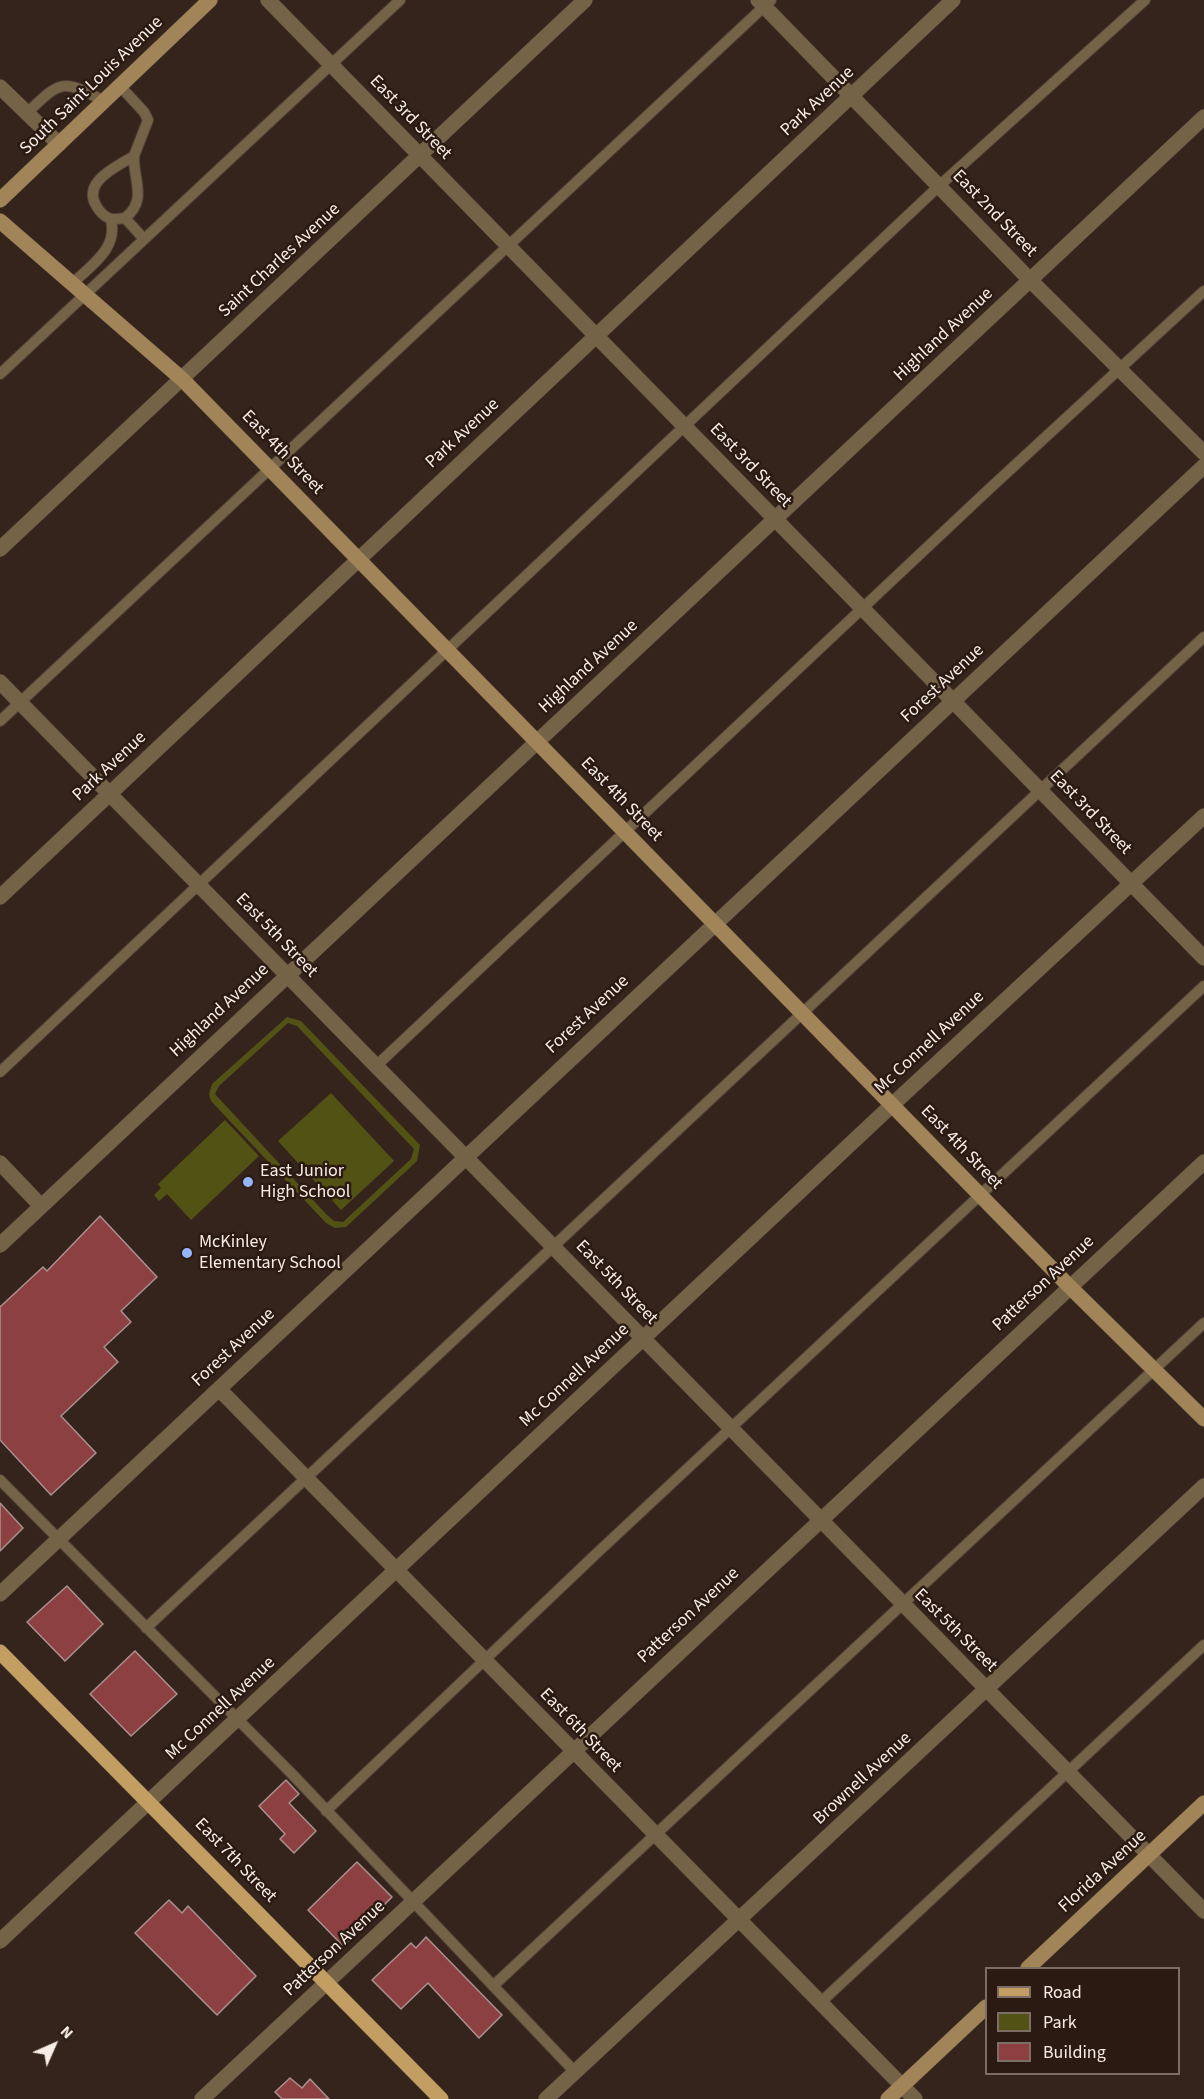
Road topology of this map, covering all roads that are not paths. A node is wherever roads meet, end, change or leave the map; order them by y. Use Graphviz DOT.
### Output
graph roads {
  1 [pos="210,0"];
  2 [pos="268,0"];
  3 [pos="400,0"];
  4 [pos="585,0"];
  5 [pos="953,0"];
  6 [pos="1145,0"];
  7 [pos="764,2"];
  8 [pos="330,64"];
  9 [pos="120,86"];
  10 [pos="0,87"];
  11 [pos="852,96"];
  12 [pos="104,101"];
  13 [pos="27,113"];
  14 [pos="1204,117"];
  15 [pos="59,144"];
  16 [pos="134,156"];
  17 [pos="419,157"];
  18 [pos="939,186"];
  19 [pos="0,200"];
  20 [pos="124,218"];
  21 [pos="111,220"];
  22 [pos="0,221"];
  23 [pos="144,238"];
  24 [pos="508,245"];
  25 [pos="1031,281"];
  26 [pos="72,284"];
  27 [pos="1204,291"];
  28 [pos="84,295"];
  29 [pos="597,335"];
  30 [pos="1120,369"];
  31 [pos="0,374"];
  32 [pos="182,379"];
  33 [pos="686,427"];
  34 [pos="1204,453"];
  35 [pos="1204,466"];
  36 [pos="269,467"];
  37 [pos="775,520"];
  38 [pos="0,549"];
  39 [pos="359,560"];
  40 [pos="863,610"];
  41 [pos="1204,638"];
  42 [pos="448,651"];
  43 [pos="0,682"];
  44 [pos="953,701"];
  45 [pos="20,702"];
  46 [pos="0,721"];
  47 [pos="537,742"];
  48 [pos="1041,791"];
  49 [pos="109,794"];
  50 [pos="1204,816"];
  51 [pos="625,832"];
  52 [pos="1132,884"];
  53 [pos="199,885"];
  54 [pos="0,897"];
  55 [pos="714,923"];
  56 [pos="1204,958"];
  57 [pos="286,975"];
  58 [pos="1204,986"];
  59 [pos="802,1013"];
  60 [pos="376,1066"];
  61 [pos="0,1072"];
  62 [pos="892,1104"];
  63 [pos="465,1156"];
  64 [pos="1204,1162"];
  65 [pos="0,1163"];
  66 [pos="981,1196"];
  67 [pos="41,1206"];
  68 [pos="0,1245"];
  69 [pos="553,1246"];
  70 [pos="1069,1286"];
  71 [pos="1204,1323"];
  72 [pos="644,1338"];
  73 [pos="1154,1370"];
  74 [pos="219,1389"];
  75 [pos="1204,1419"];
  76 [pos="731,1429"];
  77 [pos="305,1479"];
  78 [pos="0,1480"];
  79 [pos="1204,1486"];
  80 [pos="819,1520"];
  81 [pos="58,1540"];
  82 [pos="396,1571"];
  83 [pos="0,1594"];
  84 [pos="902,1606"];
  85 [pos="146,1628"];
  86 [pos="1204,1646"];
  87 [pos="0,1652"];
  88 [pos="484,1662"];
  89 [pos="987,1691"];
  90 [pos="238,1719"];
  91 [pos="573,1752"];
  92 [pos="1067,1773"];
  93 [pos="150,1803"];
  94 [pos="1204,1803"];
  95 [pos="326,1810"];
  96 [pos="656,1836"];
  97 [pos="1149,1856"];
  98 [pos="413,1903"];
  99 [pos="1204,1911"];
  100 [pos="738,1920"];
  101 [pos="0,1941"];
  102 [pos="1029,1967"];
  103 [pos="327,1984"];
  104 [pos="493,1986"];
  105 [pos="820,2003"];
  106 [pos="985,2009"];
  107 [pos="575,2072"];
  108 [pos="902,2086"];
  109 [pos="202,2099"];
  110 [pos="441,2099"];
  111 [pos="546,2099"];
  112 [pos="888,2099"];
  113 [pos="915,2099"];
  1 -- 9 [label="street, South Saint Louis Avenue"];
  2 -- 8 [label="street, East 3rd Street"];
  3 -- 8 [label="lane"];
  4 -- 17 [label="street, Saint Charles Avenue"];
  5 -- 11 [label="street, Park Avenue"];
  6 -- 18 [label="lane"];
  7 -- 11 [label="street, East 2nd Street"];
  7 -- 24 [label="lane"];
  8 -- 17 [label="street, East 3rd Street"];
  8 -- 23 [label="lane"];
  9 -- 12 [label="street, South Saint Louis Avenue"];
  9 -- 16 [label="lane"];
  10 -- 13 [label="street"];
  11 -- 18 [label="street, East 2nd Street"];
  11 -- 29 [label="street, Park Avenue"];
  12 -- 13 [label="lane"];
  12 -- 15 [label="street, South Saint Louis Avenue"];
  13 -- 15 [label="street"];
  14 -- 25 [label="street, Highland Avenue"];
  15 -- 19 [label="street, South Saint Louis Avenue"];
  16 -- 20 [label="lane"];
  16 -- 21 [label="lane"];
  17 -- 24 [label="street, East 3rd Street"];
  17 -- 32 [label="street, Saint Charles Avenue"];
  18 -- 25 [label="street, East 2nd Street"];
  18 -- 33 [label="lane"];
  20 -- 21 [label="lane"];
  20 -- 23 [label="lane"];
  21 -- 26 [label="lane"];
  22 -- 26 [label="street, East 4th Street"];
  23 -- 28 [label="lane"];
  24 -- 29 [label="street, East 3rd Street"];
  24 -- 36 [label="lane"];
  25 -- 30 [label="street, East 2nd Street"];
  25 -- 37 [label="street, Highland Avenue"];
  26 -- 28 [label="street, East 4th Street"];
  27 -- 30 [label="lane"];
  28 -- 31 [label="lane"];
  28 -- 32 [label="street, East 4th Street"];
  29 -- 33 [label="street, East 3rd Street"];
  29 -- 39 [label="street, Park Avenue"];
  30 -- 34 [label="street, East 2nd Street"];
  30 -- 40 [label="lane"];
  32 -- 36 [label="street, East 4th Street"];
  32 -- 38 [label="street, Saint Charles Avenue"];
  33 -- 37 [label="street, East 3rd Street"];
  33 -- 42 [label="lane"];
  35 -- 44 [label="street, Forest Avenue"];
  36 -- 39 [label="street, East 4th Street"];
  36 -- 45 [label="lane"];
  37 -- 40 [label="street, East 3rd Street"];
  37 -- 47 [label="street, Highland Avenue"];
  39 -- 42 [label="street, East 4th Street"];
  39 -- 49 [label="street, Park Avenue"];
  40 -- 44 [label="street, East 3rd Street"];
  40 -- 51 [label="lane"];
  41 -- 48 [label="lane"];
  42 -- 47 [label="street, East 4th Street"];
  42 -- 53 [label="lane"];
  43 -- 45 [label="street, East 5th Street"];
  44 -- 48 [label="street, East 3rd Street"];
  44 -- 55 [label="street, Forest Avenue"];
  45 -- 46 [label="lane"];
  45 -- 49 [label="street, East 5th Street"];
  47 -- 51 [label="street, East 4th Street"];
  47 -- 57 [label="street, Highland Avenue"];
  48 -- 52 [label="street, East 3rd Street"];
  48 -- 59 [label="lane"];
  49 -- 53 [label="street, East 5th Street"];
  49 -- 54 [label="street, Park Avenue"];
  50 -- 52 [label="street, Mc Connell Avenue"];
  51 -- 55 [label="street, East 4th Street"];
  51 -- 60 [label="lane"];
  52 -- 56 [label="street, East 3rd Street"];
  52 -- 62 [label="street, Mc Connell Avenue"];
  53 -- 57 [label="street, East 5th Street"];
  53 -- 61 [label="lane"];
  55 -- 59 [label="street, East 4th Street"];
  55 -- 63 [label="street, Forest Avenue"];
  57 -- 60 [label="street, East 5th Street"];
  57 -- 67 [label="street, Highland Avenue"];
  58 -- 66 [label="lane"];
  59 -- 62 [label="street, East 4th Street"];
  59 -- 69 [label="lane"];
  60 -- 63 [label="street, East 5th Street"];
  62 -- 66 [label="street, East 4th Street"];
  62 -- 72 [label="street, Mc Connell Avenue"];
  63 -- 69 [label="street, East 5th Street"];
  63 -- 74 [label="street, Forest Avenue"];
  64 -- 70 [label="street, Patterson Avenue"];
  65 -- 67 [label="street"];
  66 -- 70 [label="street, East 4th Street"];
  66 -- 76 [label="lane"];
  67 -- 68 [label="street, Highland Avenue"];
  69 -- 72 [label="street, East 5th Street"];
  69 -- 77 [label="lane"];
  70 -- 73 [label="street, East 4th Street"];
  70 -- 80 [label="street, Patterson Avenue"];
  71 -- 73 [label="lane"];
  72 -- 76 [label="street, East 5th Street"];
  72 -- 82 [label="street, Mc Connell Avenue"];
  73 -- 75 [label="street, East 4th Street"];
  73 -- 84 [label="lane"];
  74 -- 77 [label="street, East 6th Street"];
  74 -- 81 [label="street, Forest Avenue"];
  76 -- 80 [label="street, East 5th Street"];
  76 -- 88 [label="lane"];
  77 -- 82 [label="street, East 6th Street"];
  77 -- 85 [label="lane"];
  78 -- 81 [label="lane"];
  79 -- 89 [label="street, Brownell Avenue"];
  80 -- 84 [label="street, East 5th Street"];
  80 -- 91 [label="street, Patterson Avenue"];
  81 -- 83 [label="street, Forest Avenue"];
  81 -- 85 [label="lane"];
  82 -- 88 [label="street, East 6th Street"];
  82 -- 90 [label="street, Mc Connell Avenue"];
  84 -- 89 [label="street, East 5th Street"];
  84 -- 96 [label="lane"];
  85 -- 90 [label="lane"];
  86 -- 92 [label="lane"];
  87 -- 93 [label="main road, East 7th Street"];
  88 -- 91 [label="street, East 6th Street"];
  88 -- 95 [label="lane"];
  89 -- 92 [label="street, East 5th Street"];
  89 -- 100 [label="street, Brownell Avenue"];
  90 -- 93 [label="street, Mc Connell Avenue"];
  90 -- 95 [label="lane"];
  91 -- 96 [label="street, East 6th Street"];
  91 -- 98 [label="street, Patterson Avenue"];
  92 -- 97 [label="street, East 5th Street"];
  92 -- 105 [label="lane"];
  93 -- 101 [label="street, Mc Connell Avenue"];
  93 -- 103 [label="main road, East 7th Street"];
  94 -- 97 [label="street, Florida Avenue"];
  95 -- 98 [label="lane"];
  96 -- 100 [label="street, East 6th Street"];
  96 -- 104 [label="lane"];
  97 -- 99 [label="street, East 5th Street"];
  97 -- 102 [label="street, Florida Avenue"];
  98 -- 103 [label="street, Patterson Avenue"];
  98 -- 104 [label="lane"];
  100 -- 105 [label="street, East 6th Street"];
  100 -- 107 [label="street, Brownell Avenue"];
  103 -- 109 [label="street, Patterson Avenue"];
  103 -- 110 [label="main road, East 7th Street"];
  104 -- 107 [label="lane"];
  105 -- 108 [label="street, East 6th Street"];
  106 -- 108 [label="street"];
  107 -- 111 [label="street, Brownell Avenue"];
  108 -- 112 [label="street"];
  108 -- 113 [label="street, East 6th Street"];
}
